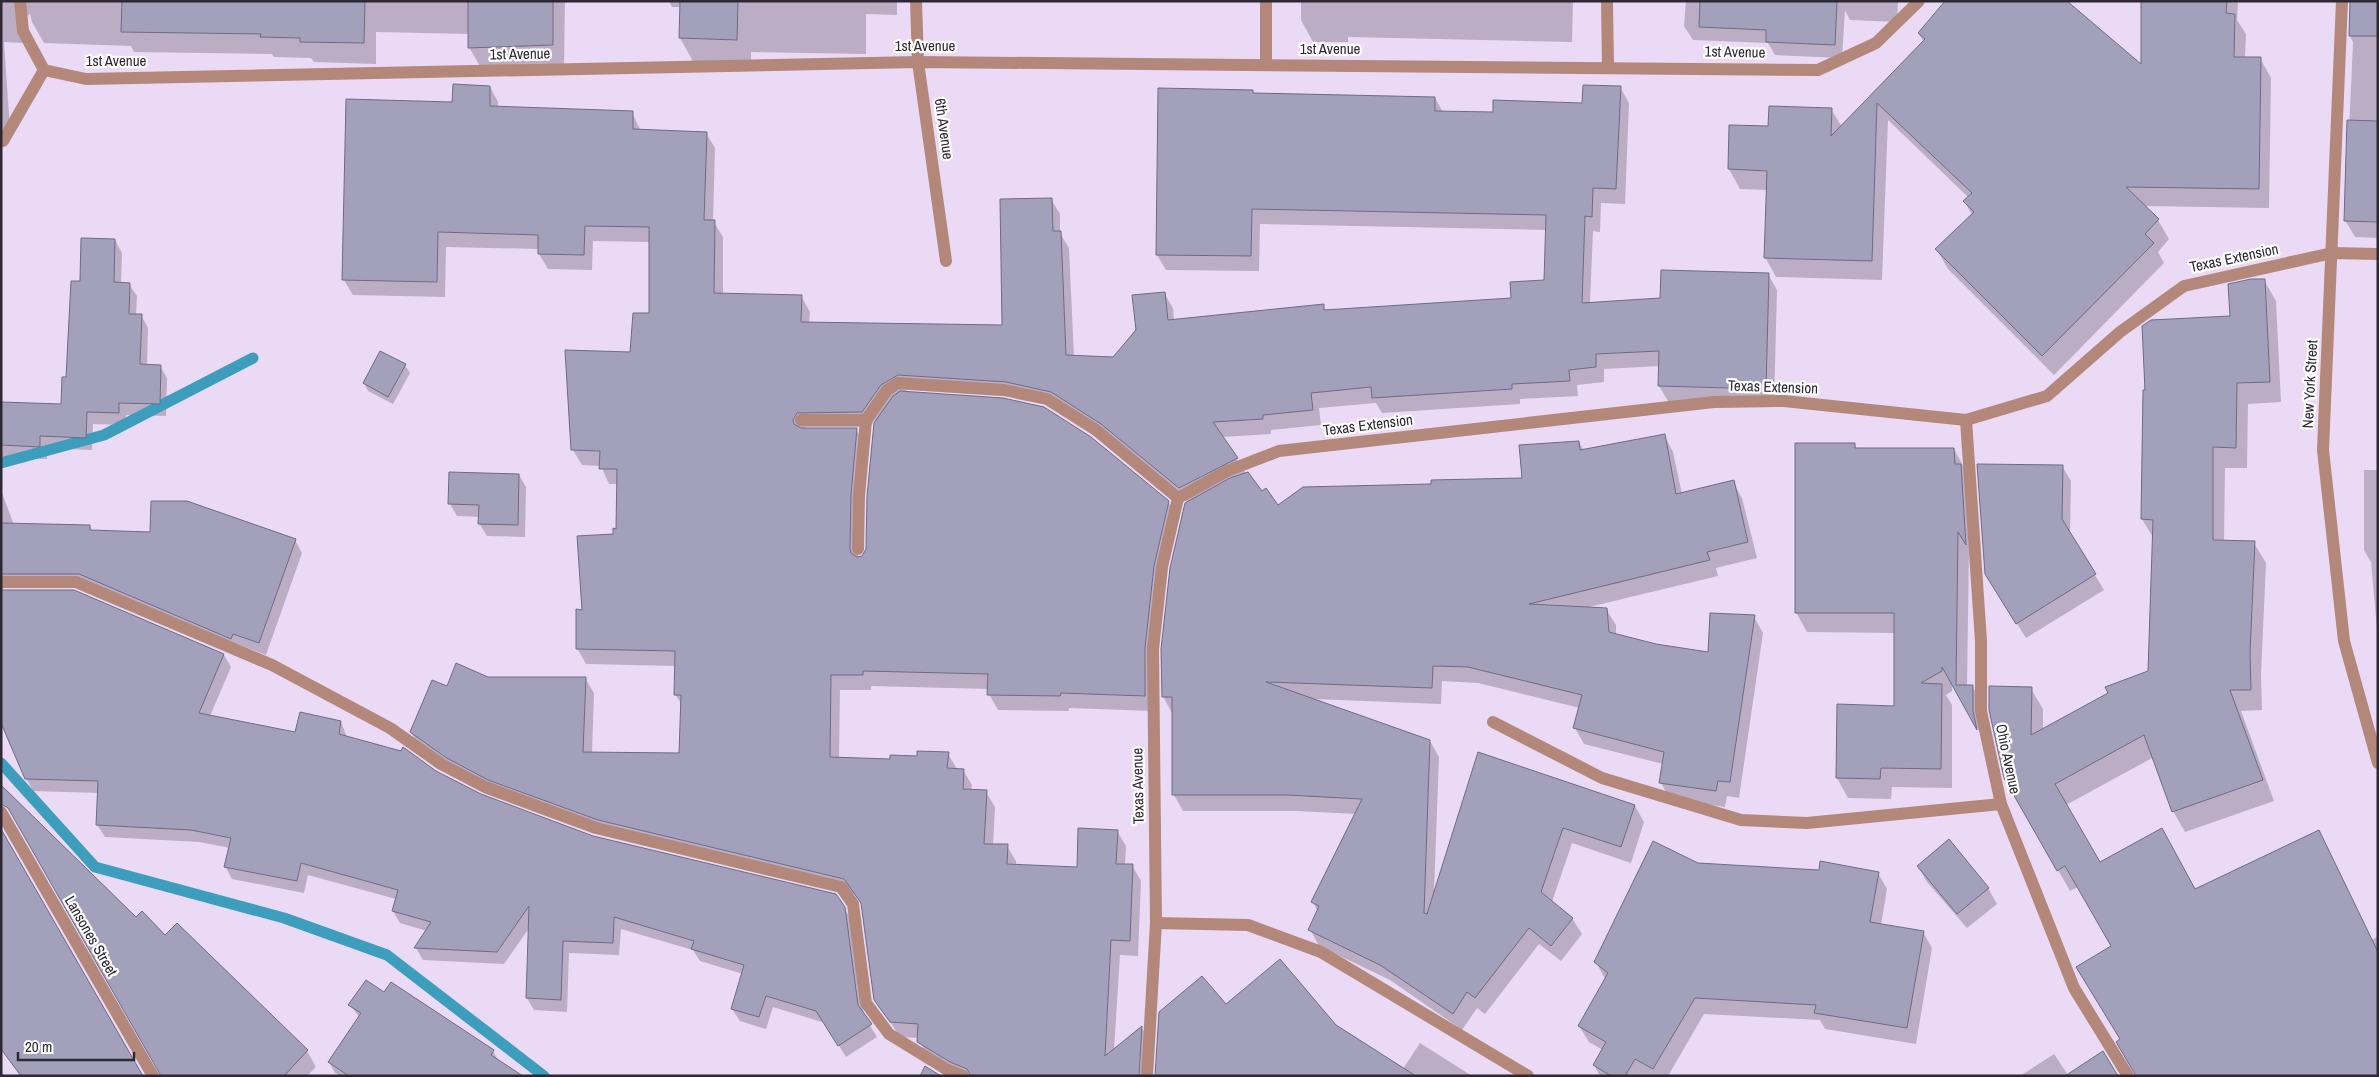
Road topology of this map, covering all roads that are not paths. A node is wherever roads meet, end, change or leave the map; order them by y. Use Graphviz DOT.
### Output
graph roads {
  1 [pos="20,1"];
  2 [pos="916,1"];
  3 [pos="1266,1"];
  4 [pos="1607,1"];
  5 [pos="1919,1"];
  6 [pos="2342,1"];
  7 [pos="918,62"];
  8 [pos="1266,65"];
  9 [pos="1608,67"];
  10 [pos="44,70"];
  11 [pos="3,141"];
  12 [pos="2332,253"];
  13 [pos="2378,254"];
  14 [pos="946,261"];
  15 [pos="801,420"];
  16 [pos="866,420"];
  17 [pos="1966,420"];
  18 [pos="1178,498"];
  19 [pos="858,549"];
  20 [pos="1,582"];
  21 [pos="1494,722"];
  22 [pos="2378,763"];
  23 [pos="2001,804"];
  24 [pos="1,812"];
  25 [pos="1156,923"];
  26 [pos="154,1076"];
  27 [pos="963,1076"];
  28 [pos="1147,1076"];
  29 [pos="1528,1076"];
  30 [pos="2128,1076"];
  1 -- 10 [label="street"];
  2 -- 7 [label="street, 6th Avenue"];
  3 -- 8 [label="street"];
  4 -- 9 [label="street"];
  5 -- 9 [label="street, 1st Avenue"];
  6 -- 12 [label="street, New York Street"];
  7 -- 8 [label="street, 1st Avenue"];
  7 -- 10 [label="street, 1st Avenue"];
  7 -- 14 [label="street, 6th Avenue"];
  8 -- 9 [label="street, 1st Avenue"];
  10 -- 11 [label="street"];
  12 -- 13 [label="street, Texas Extension"];
  12 -- 17 [label="street, Texas Extension"];
  12 -- 22 [label="street, New York Street"];
  15 -- 16 [label="street"];
  16 -- 18 [label="street"];
  16 -- 19 [label="street"];
  17 -- 18 [label="street, Texas Extension"];
  17 -- 23 [label="street, Ohio Avenue"];
  18 -- 25 [label="street, Texas Avenue"];
  20 -- 27 [label="street"];
  21 -- 23 [label="street"];
  23 -- 30 [label="street, Ohio Avenue"];
  24 -- 26 [label="street, Lansones Street"];
  25 -- 28 [label="street, Texas Avenue"];
  25 -- 29 [label="street"];
}
